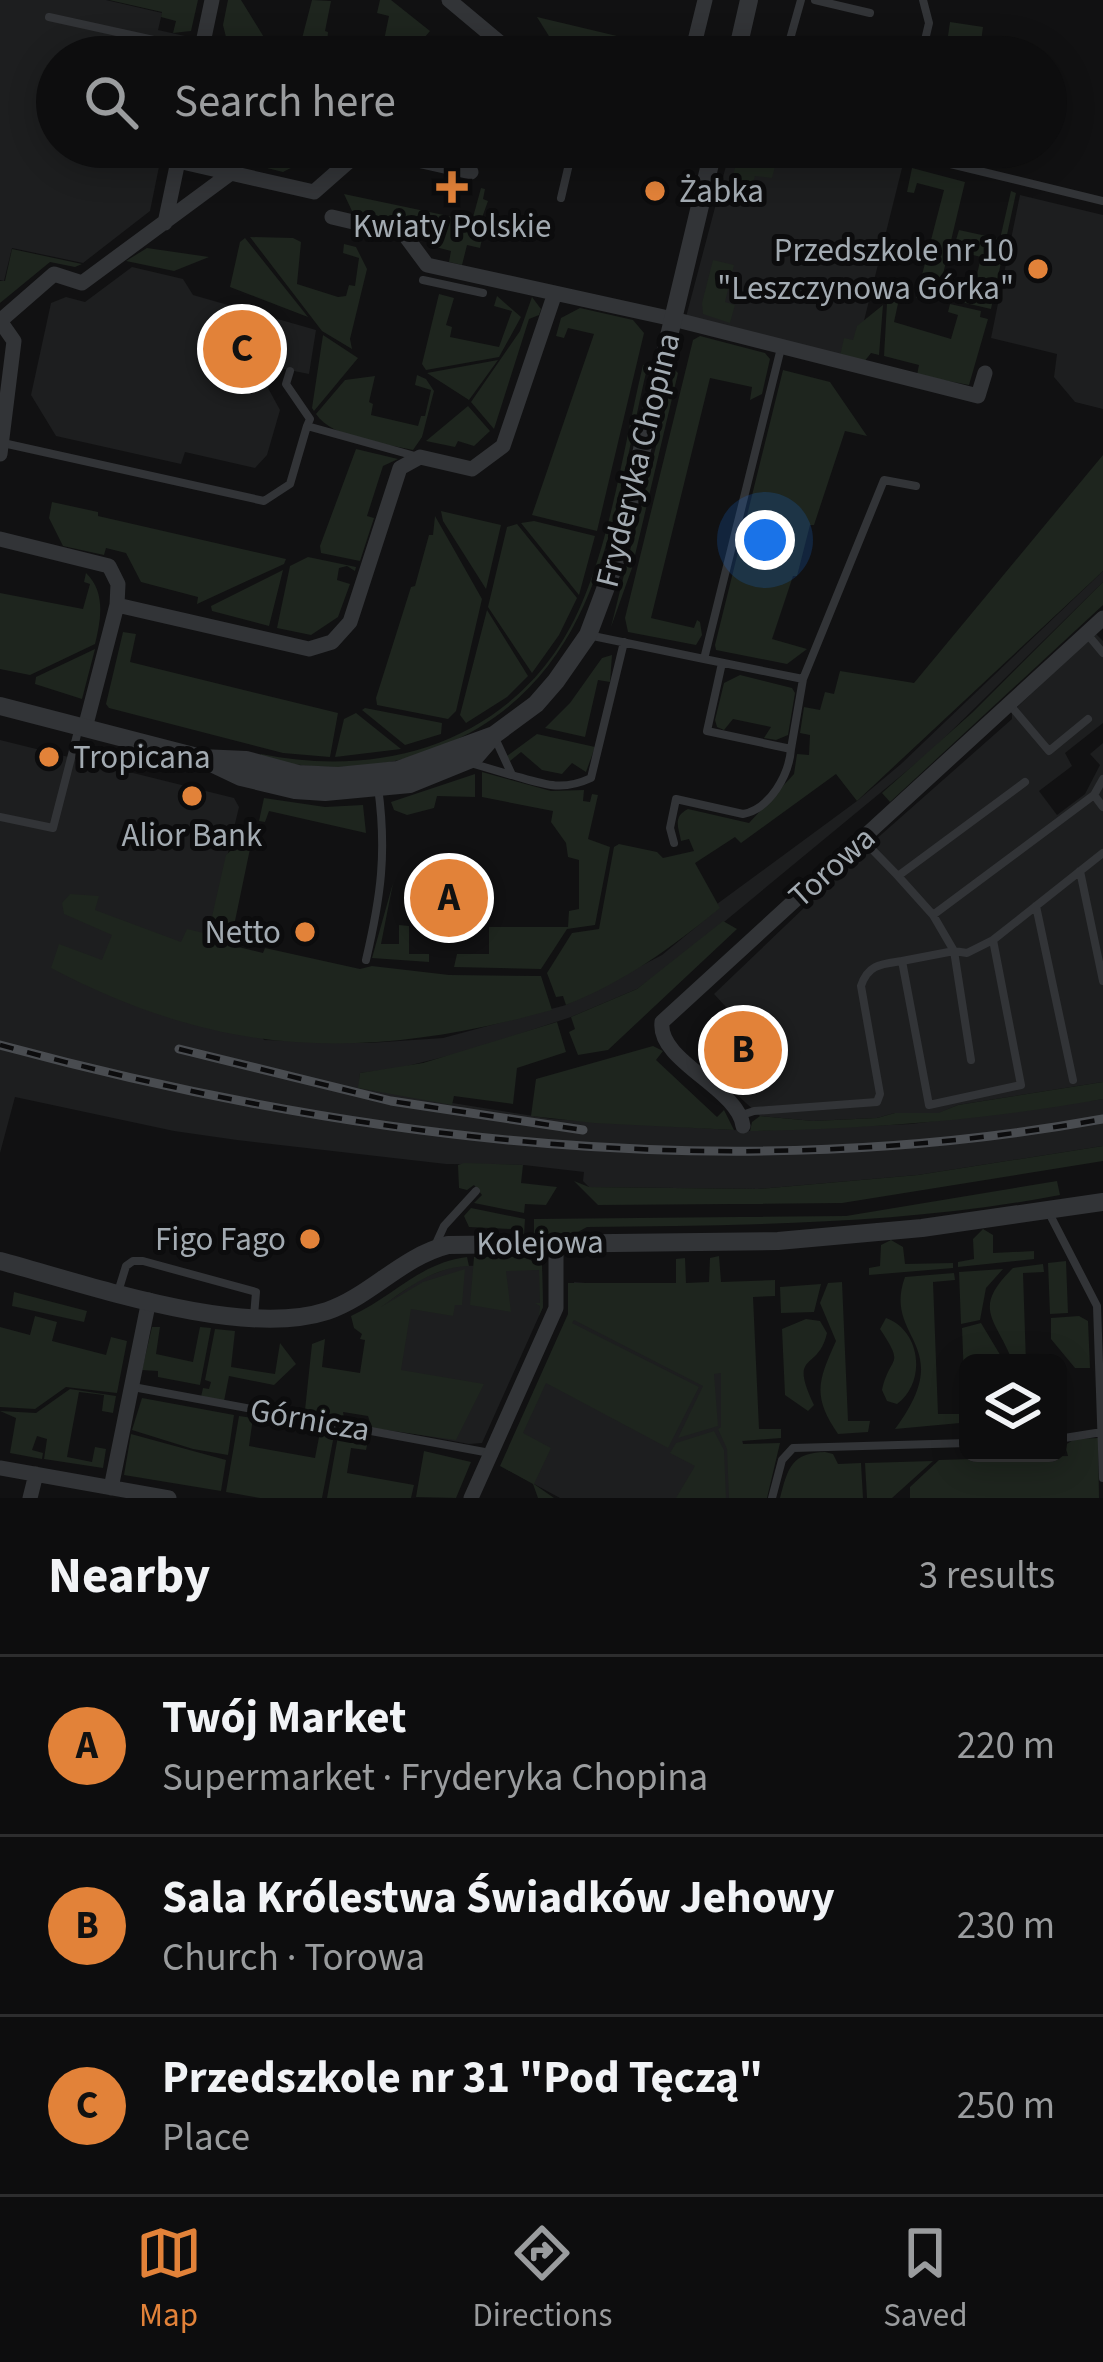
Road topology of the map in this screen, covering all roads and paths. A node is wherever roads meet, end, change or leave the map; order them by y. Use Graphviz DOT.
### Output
graph roads {
  1 [pos="212,0"];
  2 [pos="449,0"];
  3 [pos="749,0"];
  4 [pos="801,0"];
  5 [pos="815,0"];
  6 [pos="923,0"];
  7 [pos="702,1"];
  8 [pos="870,13"];
  9 [pos="49,16"];
  10 [pos="128,36"];
  11 [pos="204,36"];
  12 [pos="492,36"];
  13 [pos="696,36"];
  14 [pos="741,36"];
  15 [pos="791,36"];
  16 [pos="926,36"];
  17 [pos="176,168"];
  18 [pos="218,168"];
  19 [pos="341,168"];
  20 [pos="452,168"];
  21 [pos="568,168"];
  22 [pos="709,168"];
  23 [pos="973,168"];
  24 [pos="470,172"];
  25 [pos="232,173"];
  26 [pos="561,198"];
  27 [pos="1103,201"];
  28 [pos="332,217"];
  29 [pos="165,223"];
  30 [pos="423,280"];
  31 [pos="483,293"];
  32 [pos="555,293"];
  33 [pos="673,320"];
  34 [pos="0,321"];
  35 [pos="781,346"];
  36 [pos="290,371"];
  37 [pos="985,373"];
  38 [pos="307,426"];
  39 [pos="2,443"];
  40 [pos="0,454"];
  41 [pos="420,457"];
  42 [pos="916,487"];
  43 [pos="0,538"];
  44 [pos="117,605"];
  45 [pos="1103,618"];
  46 [pos="1086,633"];
  47 [pos="588,635"];
  48 [pos="624,642"];
  49 [pos="1103,652"];
  50 [pos="704,659"];
  51 [pos="722,663"];
  52 [pos="803,679"];
  53 [pos="1009,704"];
  54 [pos="0,706"];
  55 [pos="1088,718"];
  56 [pos="82,727"];
  57 [pos="494,735"];
  58 [pos="791,749"];
  59 [pos="466,763"];
  60 [pos="512,775"];
  61 [pos="1103,779"];
  62 [pos="377,781"];
  63 [pos="1025,782"];
  64 [pos="1094,795"];
  65 [pos="1103,807"];
  66 [pos="0,817"];
  67 [pos="862,839"];
  68 [pos="674,843"];
  69 [pos="1103,853"];
  70 [pos="1080,871"];
  71 [pos="898,876"];
  72 [pos="1036,906"];
  73 [pos="933,915"];
  74 [pos="993,940"];
  75 [pos="954,951"];
  76 [pos="366,960"];
  77 [pos="902,961"];
  78 [pos="1103,981"];
  79 [pos="971,1060"];
  80 [pos="1073,1081"];
  81 [pos="742,1121"];
  82 [pos="476,1191"];
  83 [pos="1103,1202"];
  84 [pos="1048,1212"];
  85 [pos="556,1243"];
  86 [pos="434,1249"];
  87 [pos="0,1261"];
  88 [pos="118,1292"];
  89 [pos="149,1300"];
  90 [pos="254,1317"];
  91 [pos="129,1387"];
  92 [pos="1102,1432"];
  93 [pos="1067,1438"];
  94 [pos="959,1443"];
  95 [pos="491,1454"];
  96 [pos="0,1468"];
  97 [pos="36,1474"];
  98 [pos="1103,1478"];
  99 [pos="111,1487"];
  100 [pos="30,1498"];
  101 [pos="169,1498"];
  102 [pos="471,1498"];
  103 [pos="772,1498"];
  1 -- 11 [label="street"];
  2 -- 12 [label="street"];
  3 -- 14 [label="street"];
  4 -- 15 [label="lane"];
  5 -- 8 [label="lane"];
  6 -- 16 [label="lane"];
  7 -- 13 [label="street"];
  9 -- 10 [label="lane"];
  17 -- 29 [label="street"];
  18 -- 25 [label="street"];
  19 -- 25 [label="street"];
  20 -- 24 [label="street"];
  21 -- 26 [label="lane"];
  22 -- 33 [label="street, Fryderyka Chopina"];
  23 -- 27 [label="lane"];
  25 -- 29 [label="street"];
  28 -- 32 [label="street"];
  29 -- 34 [label="street"];
  30 -- 31 [label="lane"];
  32 -- 33 [label="street"];
  32 -- 41 [label="street"];
  33 -- 35 [label="street"];
  33 -- 47 [label="street, Fryderyka Chopina"];
  34 -- 39 [label="street"];
  35 -- 37 [label="street"];
  35 -- 50 [label="lane"];
  36 -- 38 [label="lane"];
  38 -- 39 [label="lane"];
  38 -- 41 [label="lane"];
  39 -- 40 [label="street"];
  41 -- 44 [label="street"];
  42 -- 52 [label="lane"];
  43 -- 44 [label="street"];
  44 -- 56 [label="street"];
  45 -- 46 [label="street, Torowa"];
  46 -- 49 [label="lane"];
  46 -- 53 [label="street, Torowa"];
  47 -- 48 [label="lane"];
  47 -- 57 [label="street, Fryderyka Chopina"];
  48 -- 50 [label="lane"];
  48 -- 60 [label="lane"];
  50 -- 51 [label="lane"];
  51 -- 52 [label="lane"];
  51 -- 58 [label="lane"];
  52 -- 58 [label="lane"];
  53 -- 55 [label="lane"];
  53 -- 67 [label="street, Torowa"];
  54 -- 56 [label="street, Fryderyka Chopina"];
  56 -- 62 [label="street, Fryderyka Chopina"];
  56 -- 66 [label="lane"];
  57 -- 59 [label="street, Fryderyka Chopina"];
  57 -- 60 [label="lane"];
  57 -- 62 [label="street, Fryderyka Chopina"];
  58 -- 68 [label="lane"];
  59 -- 60 [label="lane"];
  59 -- 62 [label="street, Fryderyka Chopina"];
  61 -- 64 [label="lane"];
  62 -- 76 [label="lane"];
  63 -- 71 [label="lane"];
  64 -- 65 [label="lane"];
  64 -- 73 [label="lane"];
  67 -- 71 [label="lane"];
  67 -- 81 [label="street, Torowa"];
  69 -- 70 [label="lane"];
  70 -- 72 [label="lane"];
  70 -- 78 [label="lane"];
  71 -- 73 [label="lane"];
  72 -- 74 [label="lane"];
  72 -- 80 [label="lane"];
  73 -- 75 [label="lane"];
  74 -- 75 [label="lane"];
  74 -- 77 [label="lane"];
  75 -- 77 [label="lane"];
  75 -- 79 [label="lane"];
  77 -- 81 [label="lane"];
  82 -- 86 [label="lane"];
  83 -- 84 [label="street, Kolejowa"];
  84 -- 85 [label="street, Kolejowa"];
  84 -- 92 [label="lane"];
  85 -- 86 [label="street, Kolejowa"];
  85 -- 95 [label="street"];
  86 -- 90 [label="street, Kolejowa"];
  87 -- 88 [label="street, Kolejowa"];
  88 -- 89 [label="street, Kolejowa"];
  88 -- 90 [label="lane"];
  89 -- 90 [label="street, Kolejowa"];
  89 -- 91 [label="street"];
  91 -- 95 [label="lane, Górnicza"];
  91 -- 99 [label="street"];
  92 -- 93 [label="lane"];
  92 -- 98 [label="lane"];
  94 -- 103 [label="lane"];
  95 -- 102 [label="street"];
  96 -- 97 [label="street"];
  97 -- 99 [label="street"];
  97 -- 100 [label="street"];
  99 -- 101 [label="street"];
}
